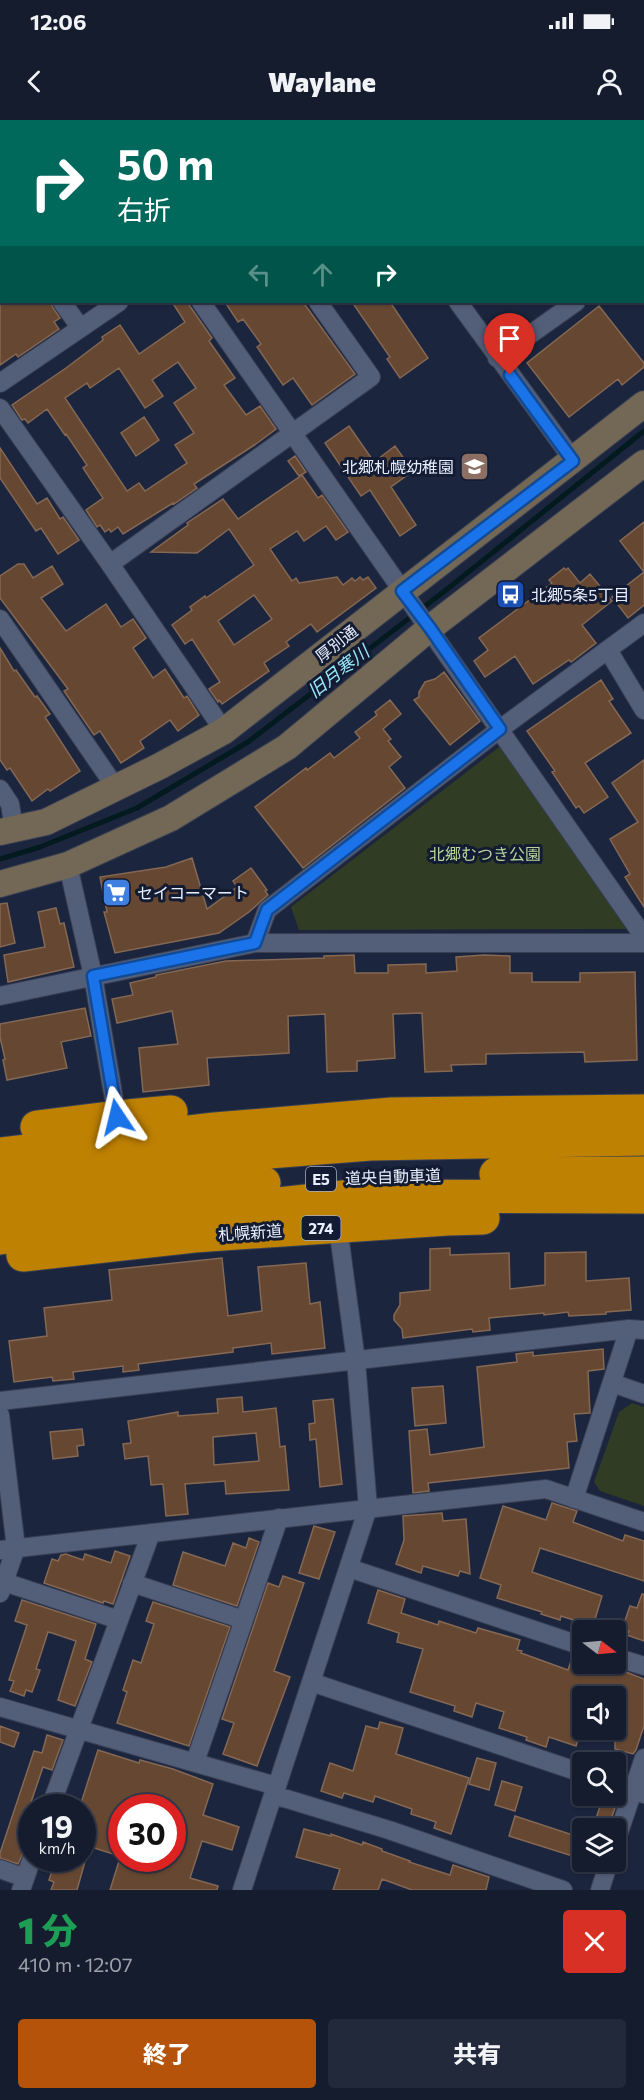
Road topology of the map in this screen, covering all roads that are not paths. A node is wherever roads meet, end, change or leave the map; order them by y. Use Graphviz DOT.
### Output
graph roads {
  1 [pos="63,303"];
  2 [pos="117,303"];
  3 [pos="202,303"];
  4 [pos="319,303"];
  5 [pos="459,303"];
  6 [pos="575,303"];
  7 [pos="80,327"];
  8 [pos="497,358"];
  9 [pos="0,383"];
  10 [pos="644,404"];
  11 [pos="0,408"];
  12 [pos="294,434"];
  13 [pos="573,461"];
  14 [pos="644,463"];
  15 [pos="110,564"];
  16 [pos="406,597"];
  17 [pos="0,619"];
  18 [pos="644,623"];
  19 [pos="427,624"];
  20 [pos="608,650"];
  21 [pos="644,710"];
  22 [pos="500,729"];
  23 [pos="224,731"];
  24 [pos="116,788"];
  25 [pos="0,789"];
  26 [pos="7,830"];
  27 [pos="68,865"];
  28 [pos="0,884"];
  29 [pos="644,937"];
  30 [pos="255,943"];
  31 [pos="644,943"];
  32 [pos="93,976"];
  33 [pos="0,996"];
  34 [pos="644,1094"];
  35 [pos="644,1111"];
  36 [pos="117,1117"];
  37 [pos="0,1132"];
  38 [pos="644,1139"];
  39 [pos="0,1154"];
  40 [pos="644,1173"];
  41 [pos="0,1179"];
  42 [pos="644,1197"];
  43 [pos="0,1212"];
  44 [pos="644,1219"];
  45 [pos="338,1227"];
  46 [pos="0,1238"];
  47 [pos="0,1258"];
  48 [pos="636,1329"];
  49 [pos="356,1361"];
  50 [pos="612,1383"];
  51 [pos="644,1394"];
  52 [pos="0,1401"];
  53 [pos="0,1415"];
  54 [pos="574,1498"];
  55 [pos="368,1508"];
  56 [pos="279,1518"];
  57 [pos="644,1522"];
  58 [pos="151,1533"];
  59 [pos="8,1549"];
  60 [pos="349,1569"];
  61 [pos="132,1583"];
  62 [pos="2,1588"];
  63 [pos="119,1620"];
  64 [pos="244,1620"];
  65 [pos="572,1643"];
  66 [pos="626,1660"];
  67 [pos="644,1666"];
  68 [pos="311,1682"];
  69 [pos="0,1707"];
  70 [pos="78,1730"];
  71 [pos="644,1758"];
  72 [pos="195,1762"];
  73 [pos="572,1770"];
  74 [pos="276,1786"];
  75 [pos="639,1792"];
  76 [pos="55,1794"];
  77 [pos="626,1820"];
  78 [pos="0,1869"];
  79 [pos="606,1872"];
  80 [pos="23,1884"];
  81 [pos="242,1890"];
  82 [pos="563,1890"];
  83 [pos="600,1890"];
  1 -- 7 [label="street"];
  2 -- 7 [label="street"];
  3 -- 12 [label="street"];
  4 -- 12 [label="street"];
  5 -- 8 [label="street"];
  6 -- 8 [label="street"];
  7 -- 9 [label="street"];
  8 -- 13 [label="street"];
  10 -- 13 [label="street, 厚別通"];
  11 -- 15 [label="street"];
  12 -- 15 [label="street"];
  12 -- 16 [label="street"];
  13 -- 16 [label="street, 厚別通"];
  14 -- 19 [label="street"];
  15 -- 23 [label="street"];
  16 -- 19 [label="street"];
  16 -- 23 [label="street, 厚別通"];
  17 -- 24 [label="street"];
  18 -- 20 [label="street"];
  19 -- 22 [label="street"];
  19 -- 27 [label="street"];
  20 -- 21 [label="street"];
  20 -- 22 [label="street"];
  22 -- 29 [label="street"];
  22 -- 30 [label="street"];
  23 -- 24 [label="street, 厚別通"];
  24 -- 26 [label="street, 厚別通"];
  25 -- 26 [label="street"];
  27 -- 28 [label="street"];
  27 -- 32 [label="street"];
  30 -- 31 [label="street"];
  30 -- 32 [label="street"];
  32 -- 33 [label="street"];
  32 -- 36 [label="street"];
  34 -- 36 [label="highway"];
  35 -- 39 [label="highway"];
  36 -- 37 [label="highway"];
  38 -- 41 [label="highway, 道央自動車道 / E5"];
  40 -- 43 [label="highway, 道央自動車道 / E5"];
  42 -- 46 [label="highway"];
  44 -- 45 [label="highway, 札幌新道 / 274"];
  45 -- 47 [label="highway, 札幌新道 / 274"];
  45 -- 49 [label="street"];
  48 -- 49 [label="street"];
  48 -- 50 [label="street"];
  49 -- 52 [label="street"];
  49 -- 55 [label="street"];
  50 -- 51 [label="street"];
  50 -- 54 [label="street"];
  53 -- 59 [label="street"];
  54 -- 55 [label="street"];
  54 -- 57 [label="street"];
  55 -- 56 [label="street"];
  55 -- 60 [label="street"];
  56 -- 58 [label="street"];
  56 -- 64 [label="street"];
  58 -- 59 [label="street"];
  58 -- 61 [label="street"];
  59 -- 62 [label="street"];
  60 -- 65 [label="street"];
  60 -- 68 [label="street"];
  61 -- 63 [label="street"];
  61 -- 64 [label="street"];
  62 -- 63 [label="street"];
  63 -- 70 [label="street"];
  64 -- 72 [label="street"];
  66 -- 67 [label="street"];
  68 -- 73 [label="street"];
  68 -- 74 [label="street"];
  69 -- 70 [label="street"];
  70 -- 72 [label="street"];
  70 -- 76 [label="street"];
  71 -- 75 [label="street"];
  72 -- 74 [label="street"];
  74 -- 81 [label="street"];
  74 -- 82 [label="street"];
  75 -- 77 [label="street"];
  78 -- 80 [label="street"];
  79 -- 83 [label="street"];
}
